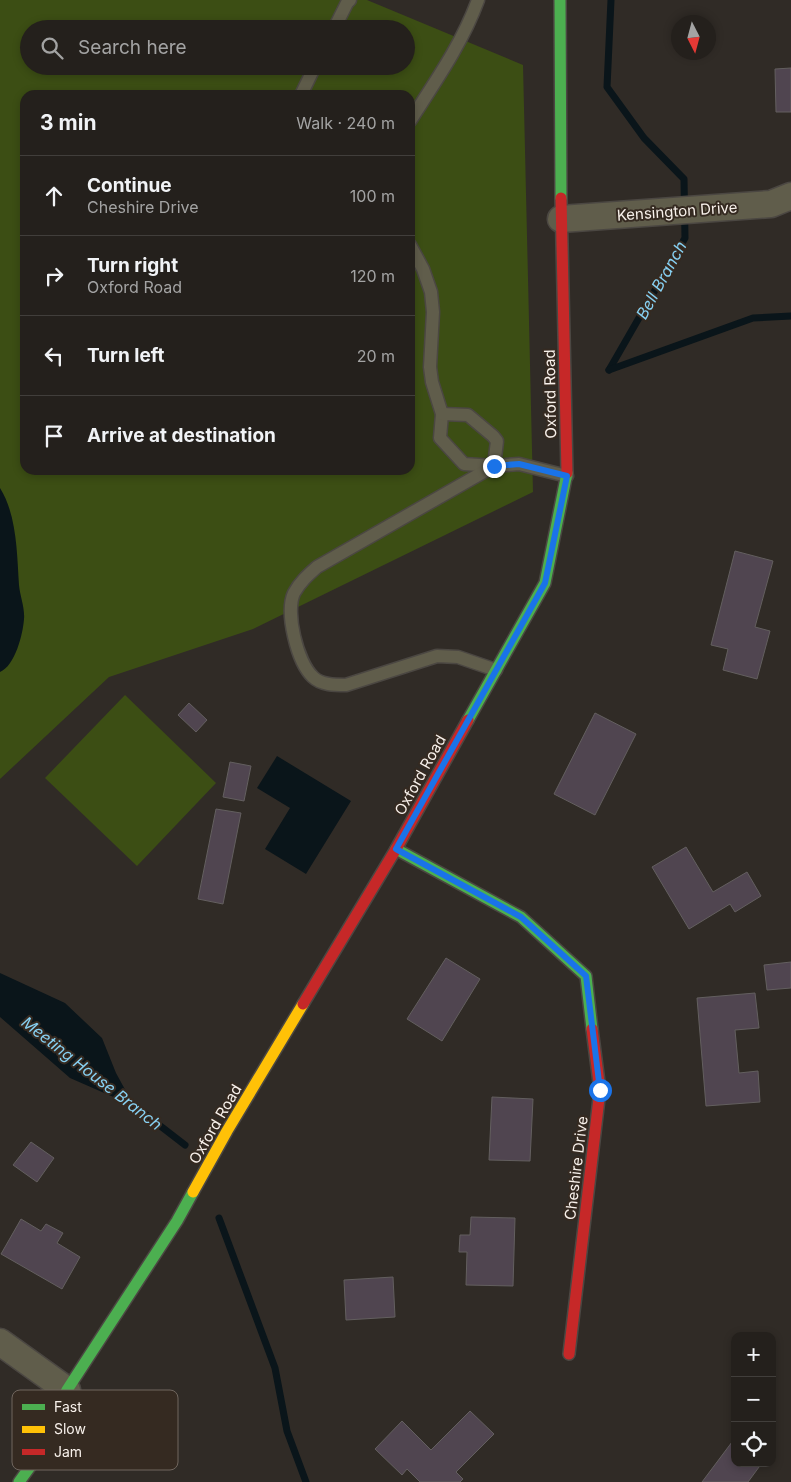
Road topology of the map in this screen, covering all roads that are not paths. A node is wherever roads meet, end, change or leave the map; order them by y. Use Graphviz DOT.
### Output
graph roads {
  1 [pos="350,0"];
  2 [pos="478,0"];
  3 [pos="560,0"];
  4 [pos="338,20"];
  5 [pos="311,75"];
  6 [pos="304,90"];
  7 [pos="415,113"];
  8 [pos="791,196"];
  9 [pos="561,219"];
  10 [pos="415,255"];
  11 [pos="442,414"];
  12 [pos="494,466"];
  13 [pos="567,476"];
  14 [pos="496,670"];
  15 [pos="396,849"];
  16 [pos="0,1342"];
  17 [pos="569,1354"];
  18 [pos="67,1390"];
  19 [pos="28,1470"];
  20 [pos="19,1482"];
  1 -- 4 [label="lane"];
  2 -- 7 [label="lane"];
  3 -- 9 [label="street, Oxford Road"];
  5 -- 6 [label="lane"];
  8 -- 9 [label="street, Kensington Drive"];
  9 -- 13 [label="street, Oxford Road"];
  10 -- 11 [label="lane"];
  11 -- 12 [label="lane"];
  11 -- 12 [label="lane"];
  12 -- 13 [label="lane"];
  12 -- 14 [label="lane"];
  13 -- 14 [label="street, Oxford Road"];
  14 -- 15 [label="street, Oxford Road"];
  15 -- 17 [label="street, Cheshire Drive"];
  15 -- 18 [label="street, Oxford Road"];
  16 -- 18 [label="street"];
  19 -- 20 [label="street, Oxford Road"];
}
